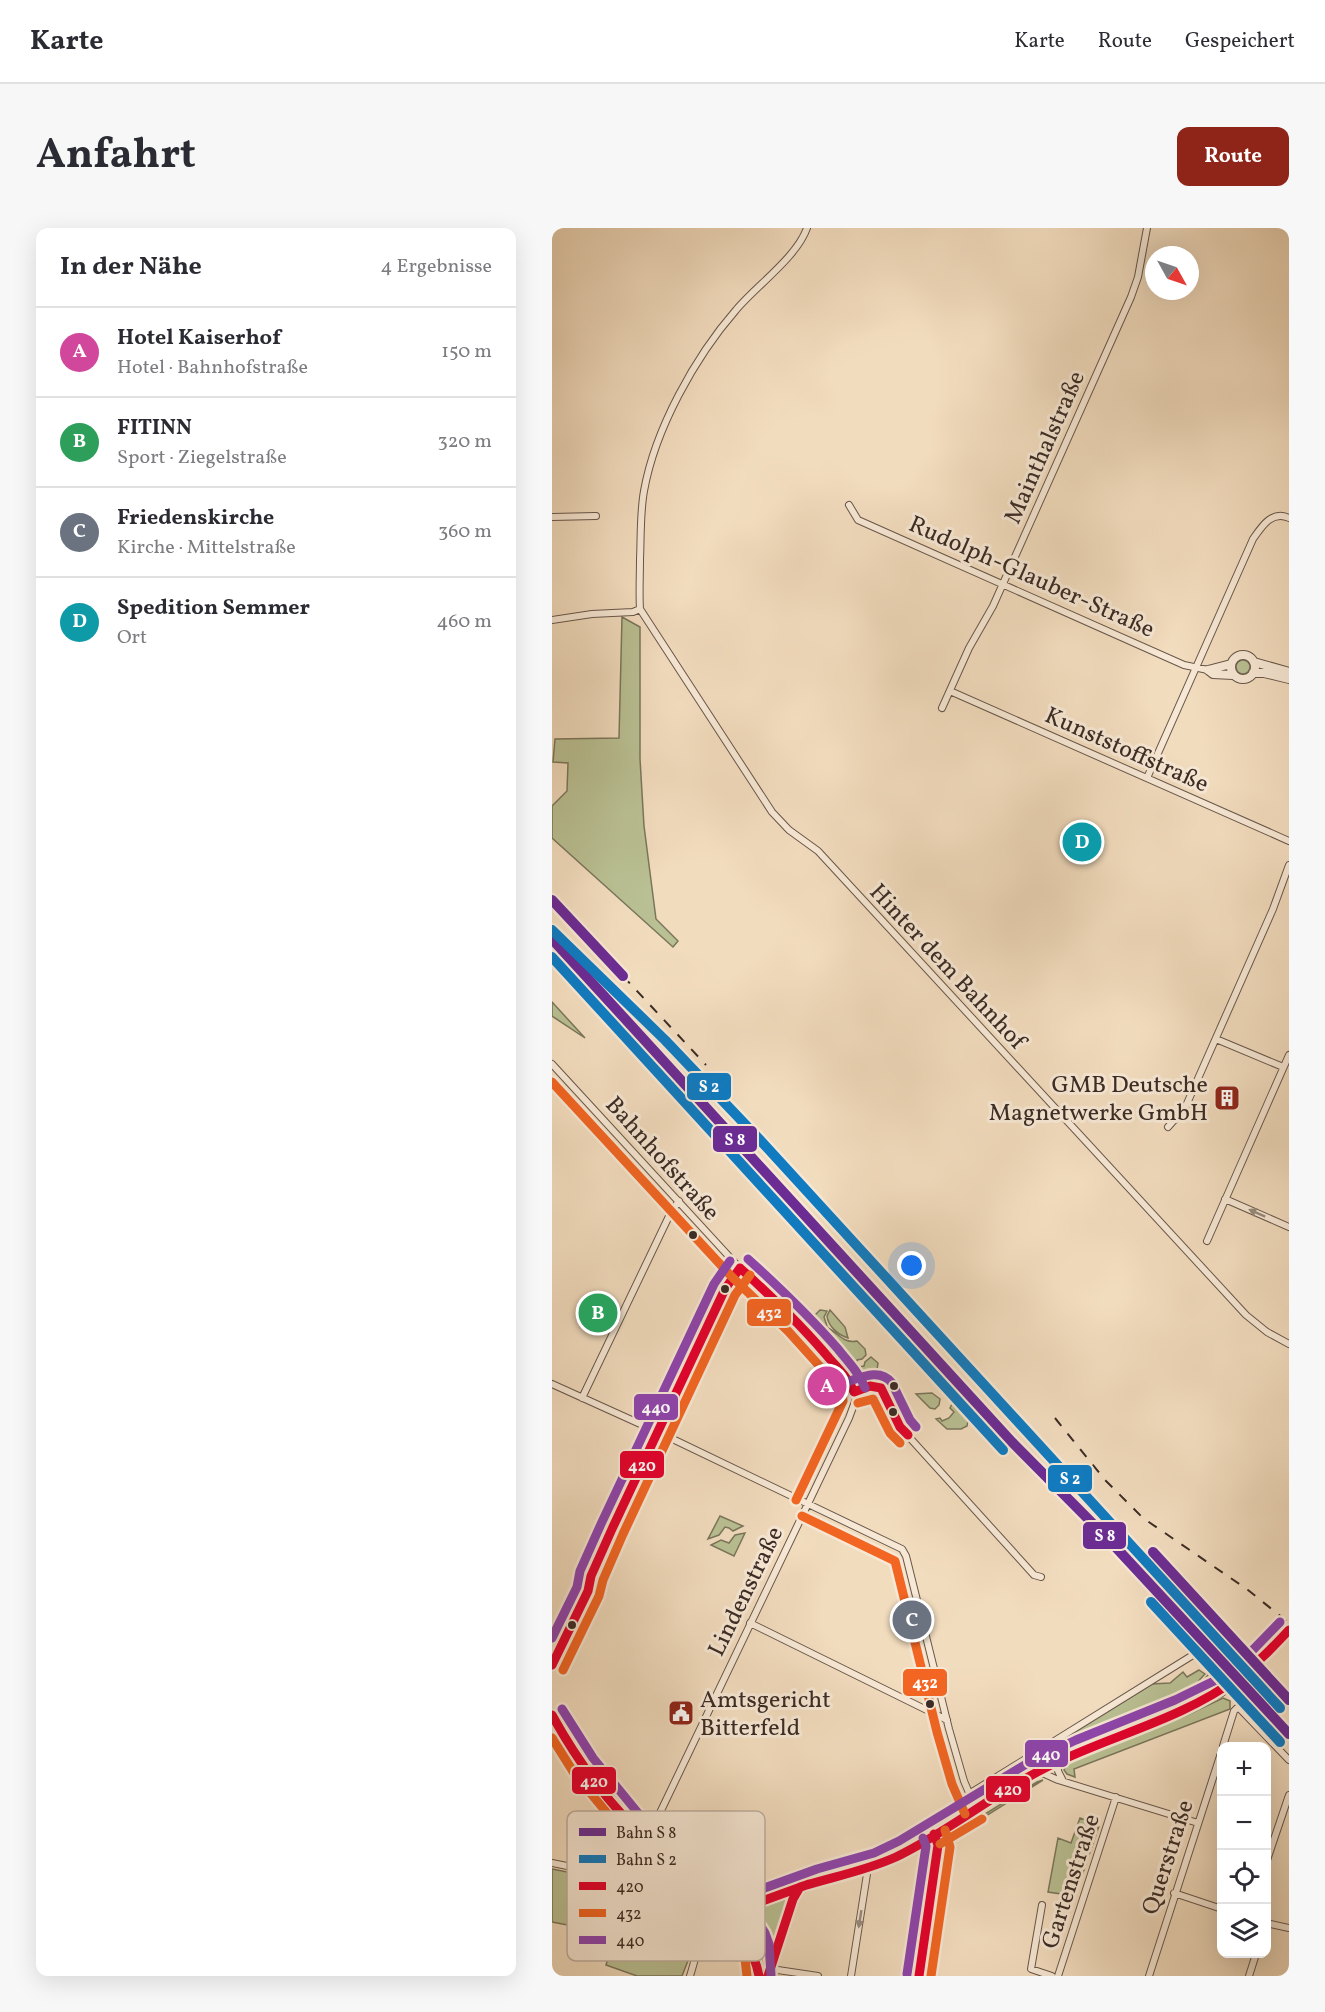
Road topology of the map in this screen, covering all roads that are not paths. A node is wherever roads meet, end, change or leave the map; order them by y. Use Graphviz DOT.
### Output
graph roads {
  1 [pos="807,228"];
  2 [pos="1147,228"];
  3 [pos="849,505"];
  4 [pos="596,516"];
  5 [pos="552,517"];
  6 [pos="1289,518"];
  7 [pos="1003,584"];
  8 [pos="640,609"];
  9 [pos="552,620"];
  10 [pos="1254,662"];
  11 [pos="1231,664"];
  12 [pos="1196,668"];
  13 [pos="1208,670"];
  14 [pos="1289,672"];
  15 [pos="1253,674"];
  16 [pos="1233,675"];
  17 [pos="1289,679"];
  18 [pos="950,691"];
  19 [pos="942,708"];
  20 [pos="1147,778"];
  21 [pos="1289,841"];
  22 [pos="1289,865"];
  23 [pos="1216,1039"];
  24 [pos="1289,1055"];
  25 [pos="552,1064"];
  26 [pos="1283,1067"];
  27 [pos="1168,1127"];
  28 [pos="1225,1199"];
  29 [pos="679,1202"];
  30 [pos="1289,1227"];
  31 [pos="1207,1241"];
  32 [pos="740,1268"];
  33 [pos="747,1276"];
  34 [pos="1289,1344"];
  35 [pos="552,1384"];
  36 [pos="854,1392"];
  37 [pos="582,1398"];
  38 [pos="661,1434"];
  39 [pos="807,1505"];
  40 [pos="1041,1577"];
  41 [pos="750,1623"];
  42 [pos="1289,1630"];
  43 [pos="1194,1655"];
  44 [pos="552,1665"];
  45 [pos="552,1715"];
  46 [pos="946,1720"];
  47 [pos="1224,1742"];
  48 [pos="1289,1760"];
  49 [pos="1058,1761"];
  50 [pos="1217,1764"];
  51 [pos="1038,1771"];
  52 [pos="1063,1780"];
  53 [pos="969,1794"];
  54 [pos="1289,1795"];
  55 [pos="1116,1797"];
  56 [pos="976,1809"];
  57 [pos="620,1811"];
  58 [pos="661,1811"];
  59 [pos="1198,1823"];
  60 [pos="934,1834"];
  61 [pos="1270,1850"];
  62 [pos="552,1863"];
  63 [pos="567,1866"];
  64 [pos="866,1867"];
  65 [pos="800,1887"];
  66 [pos="1174,1893"];
  67 [pos="765,1900"];
  68 [pos="1042,1905"];
  69 [pos="1217,1908"];
  70 [pos="1271,1924"];
  71 [pos="1289,1928"];
  72 [pos="1254,1958"];
  73 [pos="695,1961"];
  74 [pos="770,1972"];
  75 [pos="851,1973"];
  76 [pos="690,1976"];
  77 [pos="818,1976"];
  78 [pos="919,1976"];
  79 [pos="1052,1976"];
  80 [pos="1058,1976"];
  81 [pos="1149,1976"];
  82 [pos="1249,1976"];
  1 -- 8 [label="street"];
  2 -- 7 [label="street, Mainthalstraße"];
  3 -- 7 [label="street, Rudolph-Glauber-Straße"];
  4 -- 5 [label="street"];
  6 -- 12 [label="street"];
  7 -- 12 [label="street, Rudolph-Glauber-Straße"];
  7 -- 18 [label="street, Mainthalstraße"];
  8 -- 9 [label="street"];
  8 -- 34 [label="street, Hinter dem Bahnhof"];
  10 -- 11 [label="street, Rudolph-Glauber-Straße"];
  10 -- 14 [label="street, Rudolph-Glauber-Straße"];
  10 -- 15 [label="street"];
  11 -- 13 [label="street, Rudolph-Glauber-Straße"];
  11 -- 16 [label="street"];
  12 -- 13 [label="street, Rudolph-Glauber-Straße"];
  12 -- 20 [label="street"];
  13 -- 16 [label="street, Rudolph-Glauber-Straße"];
  15 -- 16 [label="street, Rudolph-Glauber-Straße"];
  15 -- 17 [label="street, Rudolph-Glauber-Straße"];
  18 -- 19 [label="street, Mainthalstraße"];
  18 -- 20 [label="street, Kunststoffstraße"];
  20 -- 21 [label="street, Kunststoffstraße"];
  22 -- 23 [label="street"];
  23 -- 26 [label="street"];
  23 -- 27 [label="street"];
  24 -- 26 [label="street"];
  25 -- 29 [label="street, Bahnhofstraße"];
  26 -- 28 [label="street"];
  30 -- 28 [label="street, one-way"];
  28 -- 31 [label="street"];
  29 -- 32 [label="street, Bahnhofstraße"];
  29 -- 37 [label="street"];
  32 -- 33 [label="street, Bahnhofstraße"];
  32 -- 38 [label="street"];
  33 -- 36 [label="street, Bahnhofstraße"];
  33 -- 38 [label="street"];
  35 -- 37 [label="street"];
  36 -- 39 [label="street, Lindenstraße"];
  36 -- 40 [label="street"];
  37 -- 38 [label="street"];
  38 -- 39 [label="street"];
  38 -- 44 [label="street"];
  39 -- 41 [label="street, Lindenstraße"];
  39 -- 46 [label="street"];
  41 -- 46 [label="street"];
  41 -- 58 [label="street, Lindenstraße"];
  42 -- 49 [label="main road"];
  43 -- 53 [label="street"];
  45 -- 57 [label="main road"];
  46 -- 53 [label="street"];
  47 -- 48 [label="street, Querstraße"];
  49 -- 51 [label="main road"];
  49 -- 52 [label="street"];
  50 -- 59 [label="street, Querstraße"];
  51 -- 52 [label="street"];
  51 -- 56 [label="main road"];
  52 -- 55 [label="street"];
  53 -- 56 [label="street"];
  54 -- 61 [label="street"];
  55 -- 59 [label="street"];
  55 -- 80 [label="street, Gartenstraße"];
  56 -- 60 [label="main road"];
  59 -- 66 [label="street, Querstraße"];
  60 -- 64 [label="main road"];
  60 -- 78 [label="street"];
  62 -- 63 [label="street"];
  64 -- 65 [label="main road"];
  64 -- 75 [label="street, one-way"];
  65 -- 67 [label="main road"];
  65 -- 74 [label="main road"];
  66 -- 69 [label="street"];
  66 -- 81 [label="street, Querstraße"];
  68 -- 79 [label="street"];
  70 -- 71 [label="street"];
  72 -- 82 [label="street"];
  73 -- 76 [label="street"];
  74 -- 77 [label="street"];
}
